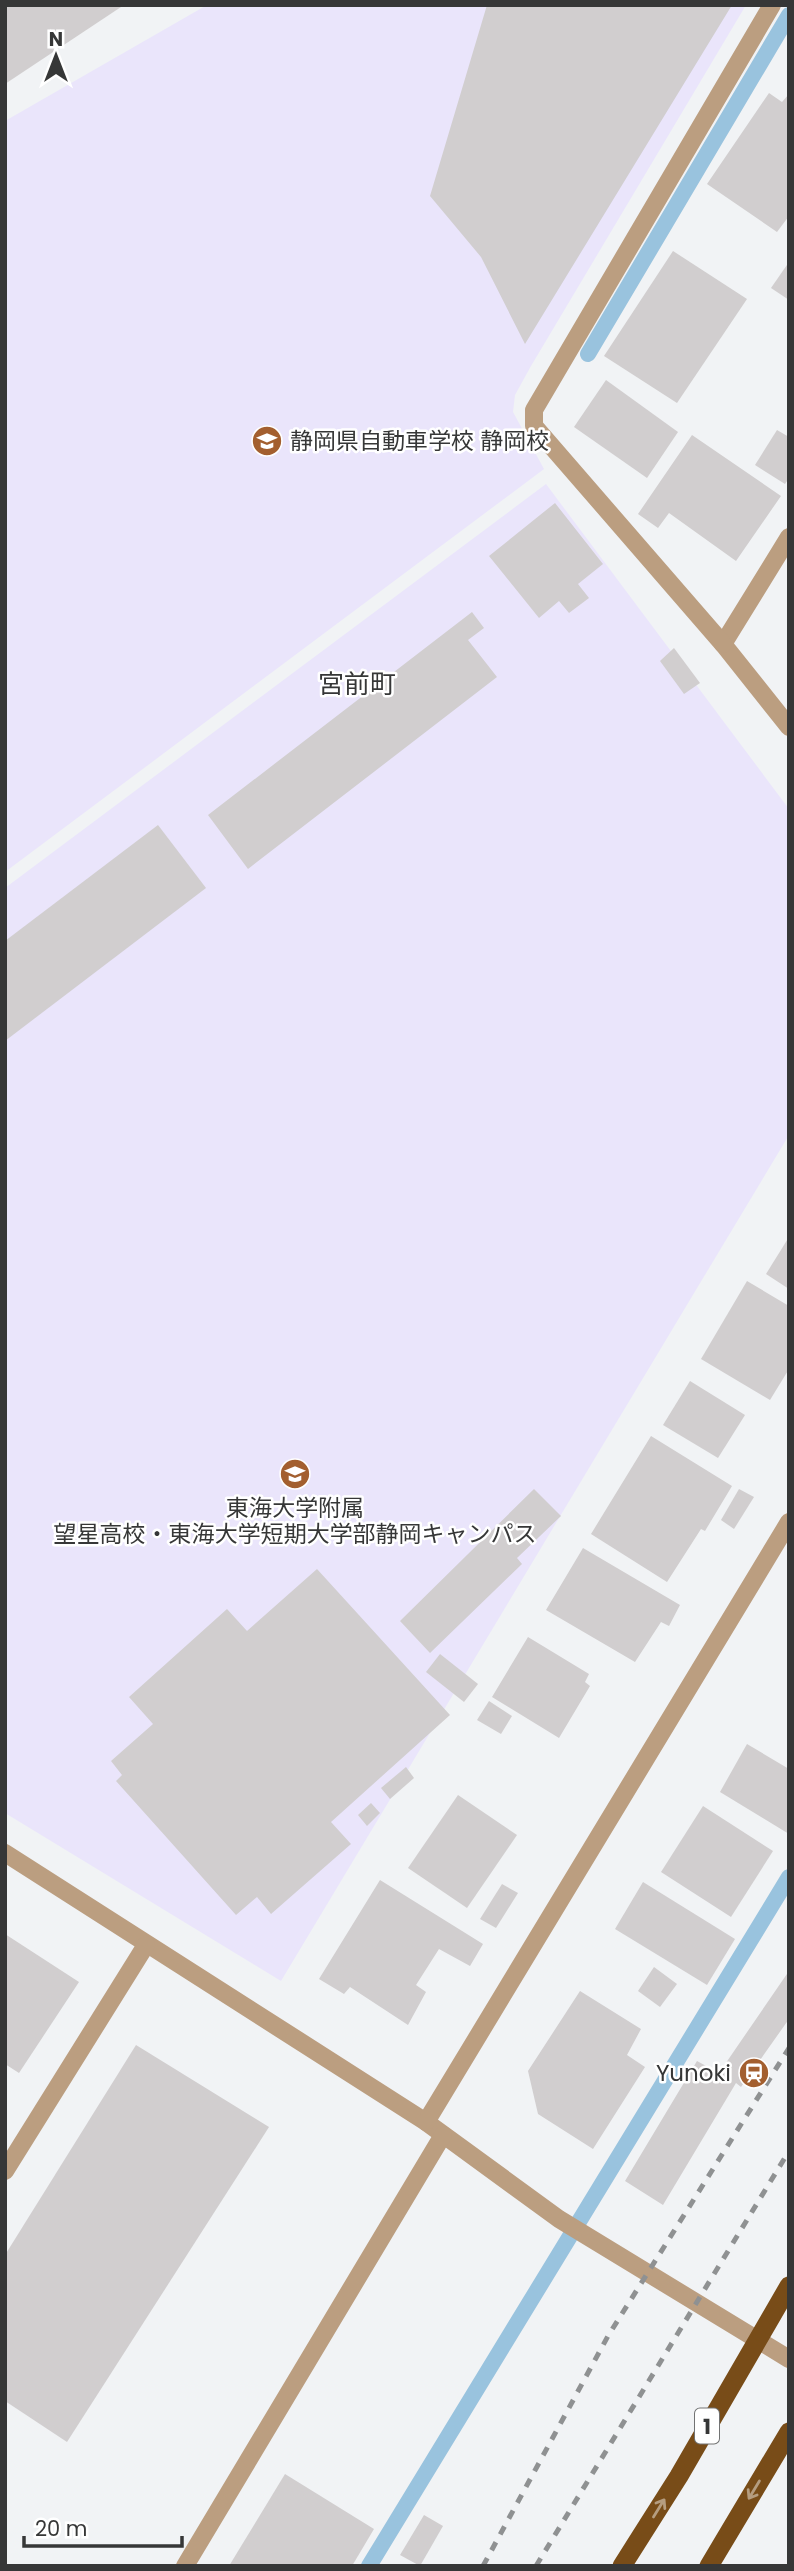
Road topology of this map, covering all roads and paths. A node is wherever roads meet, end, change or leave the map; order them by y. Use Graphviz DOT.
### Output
graph roads {
  1 [pos="772,5"];
  2 [pos="789,537"];
  3 [pos="723,644"];
  4 [pos="789,727"];
  5 [pos="789,1522"];
  6 [pos="5,1853"];
  7 [pos="146,1945"];
  8 [pos="426,2122"];
  9 [pos="443,2135"];
  10 [pos="5,2171"];
  11 [pos="789,2286"];
  12 [pos="757,2339"];
  13 [pos="789,2359"];
  14 [pos="789,2432"];
  15 [pos="185,2566"];
  16 [pos="622,2566"];
  17 [pos="709,2566"];
  1 -- 3 [label="street"];
  2 -- 3 [label="street"];
  3 -- 4 [label="street"];
  5 -- 8 [label="street"];
  6 -- 7 [label="street"];
  7 -- 8 [label="street"];
  7 -- 10 [label="street"];
  8 -- 9 [label="street"];
  9 -- 12 [label="street"];
  9 -- 15 [label="street"];
  11 -- 12 [label="highway, 1"];
  12 -- 13 [label="street"];
  16 -- 12 [label="highway, 1, one-way"];
  14 -- 17 [label="highway, one-way"];
}
